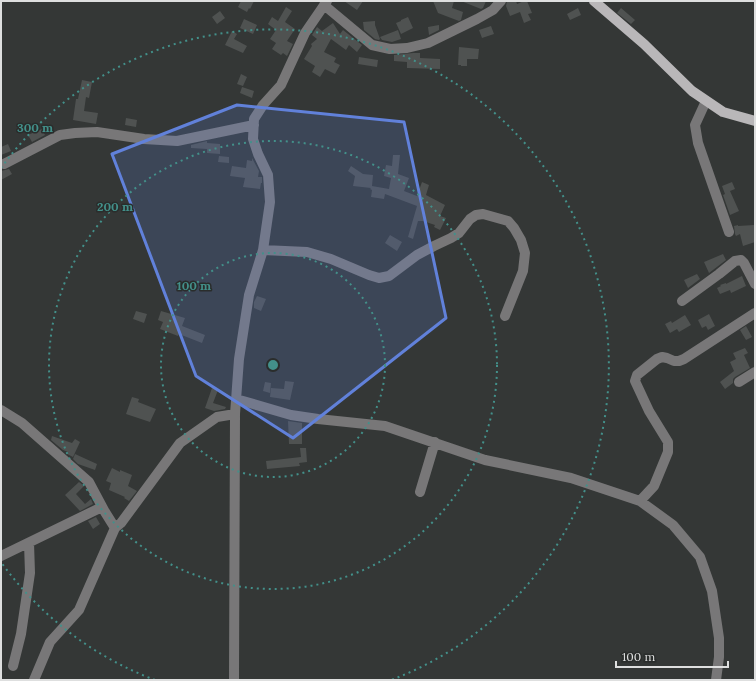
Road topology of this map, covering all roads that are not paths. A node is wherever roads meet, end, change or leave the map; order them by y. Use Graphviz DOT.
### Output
graph roads {
  1 [pos="501,1"];
  2 [pos="594,1"];
  3 [pos="326,3"];
  4 [pos="706,101"];
  5 [pos="755,121"];
  6 [pos="254,125"];
  7 [pos="4,164"];
  8 [pos="729,232"];
  9 [pos="263,250"];
  10 [pos="755,284"];
  11 [pos="682,301"];
  12 [pos="755,313"];
  13 [pos="505,316"];
  14 [pos="755,372"];
  15 [pos="739,382"];
  16 [pos="236,400"];
  17 [pos="1,410"];
  18 [pos="236,414"];
  19 [pos="435,442"];
  20 [pos="420,492"];
  21 [pos="640,501"];
  22 [pos="102,507"];
  23 [pos="115,528"];
  24 [pos="29,543"];
  25 [pos="1,556"];
  26 [pos="13,666"];
  27 [pos="34,680"];
  28 [pos="234,680"];
  29 [pos="716,680"];
  1 -- 3 [label="street"];
  2 -- 4 [label="main road"];
  3 -- 6 [label="street"];
  4 -- 5 [label="main road"];
  4 -- 8 [label="street"];
  6 -- 7 [label="street"];
  6 -- 9 [label="street"];
  9 -- 13 [label="street"];
  9 -- 16 [label="street"];
  10 -- 11 [label="street"];
  12 -- 21 [label="street"];
  14 -- 15 [label="street"];
  16 -- 18 [label="street"];
  16 -- 19 [label="street"];
  17 -- 22 [label="street"];
  18 -- 23 [label="street"];
  18 -- 28 [label="street"];
  19 -- 20 [label="street"];
  19 -- 21 [label="street"];
  21 -- 29 [label="street"];
  22 -- 23 [label="street"];
  22 -- 24 [label="street"];
  23 -- 27 [label="street"];
  24 -- 25 [label="street"];
  24 -- 26 [label="street"];
}
